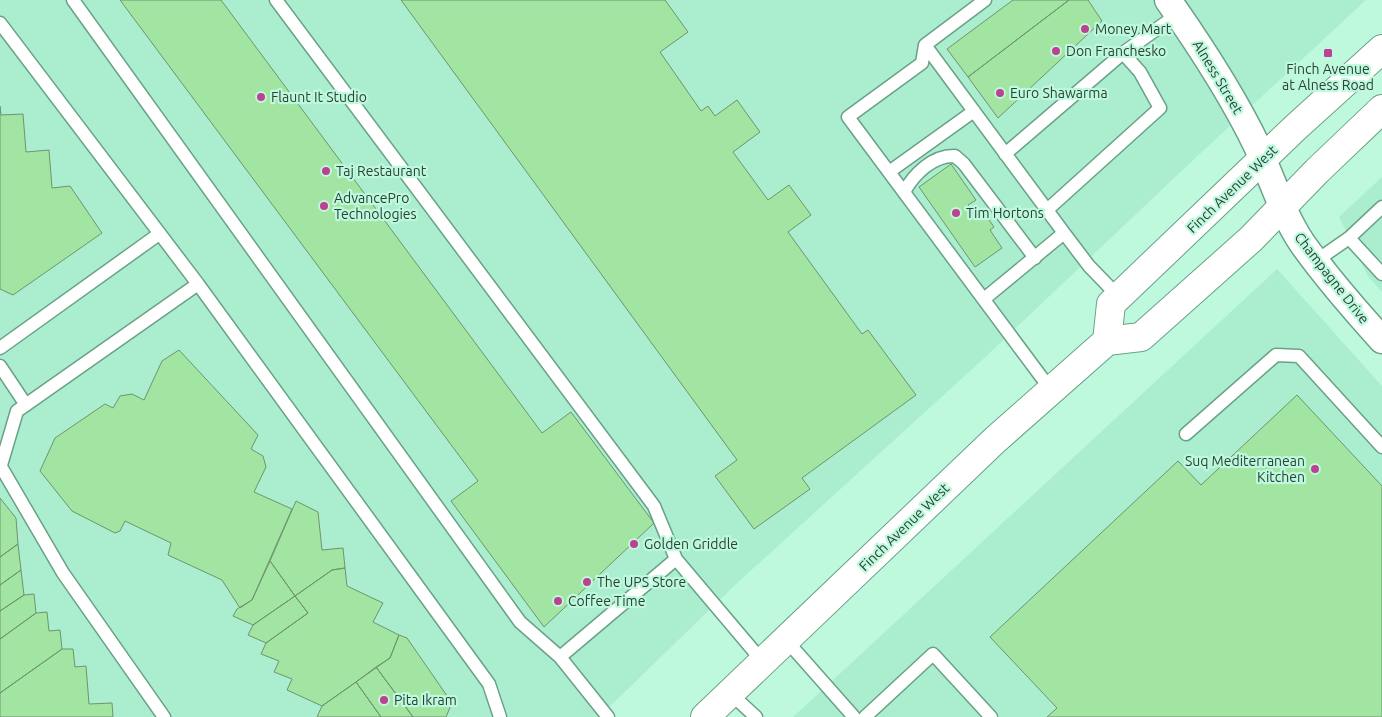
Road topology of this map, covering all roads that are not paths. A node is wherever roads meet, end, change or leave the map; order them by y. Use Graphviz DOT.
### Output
graph roads {
  1 [pos="73,0"];
  2 [pos="276,0"];
  3 [pos="986,0"];
  4 [pos="1173,7"];
  5 [pos="0,23"];
  6 [pos="925,45"];
  7 [pos="1382,49"];
  8 [pos="1122,53"];
  9 [pos="1382,109"];
  10 [pos="974,111"];
  11 [pos="1005,154"];
  12 [pos="1263,158"];
  13 [pos="889,172"];
  14 [pos="904,192"];
  15 [pos="1283,207"];
  16 [pos="1382,207"];
  17 [pos="1046,210"];
  18 [pos="1064,233"];
  19 [pos="159,234"];
  20 [pos="1349,238"];
  21 [pos="1034,258"];
  22 [pos="1316,261"];
  23 [pos="1382,274"];
  24 [pos="198,284"];
  25 [pos="1119,297"];
  26 [pos="984,299"];
  27 [pos="1382,340"];
  28 [pos="1107,341"];
  29 [pos="0,348"];
  30 [pos="0,366"];
  31 [pos="1051,390"];
  32 [pos="26,405"];
  33 [pos="1186,434"];
  34 [pos="1382,447"];
  35 [pos="0,465"];
  36 [pos="676,559"];
  37 [pos="786,640"];
  38 [pos="560,657"];
  39 [pos="763,662"];
  40 [pos="730,693"];
  41 [pos="164,717"];
  42 [pos="500,717"];
  43 [pos="608,717"];
  44 [pos="705,717"];
  45 [pos="756,717"];
  46 [pos="854,717"];
  47 [pos="864,717"];
  48 [pos="991,717"];
  1 -- 38 [label="lane"];
  2 -- 36 [label="lane"];
  3 -- 6 [label="lane"];
  4 -- 8 [label="lane"];
  4 -- 12 [label="street, Alness Street"];
  5 -- 19 [label="lane"];
  6 -- 10 [label="lane"];
  6 -- 13 [label="lane"];
  7 -- 12 [label="main road, Finch Avenue West"];
  8 -- 11 [label="lane"];
  8 -- 17 [label="lane"];
  9 -- 15 [label="main road"];
  10 -- 11 [label="lane"];
  10 -- 13 [label="lane"];
  11 -- 17 [label="lane"];
  12 -- 15 [label="street, Champagne Drive"];
  12 -- 25 [label="main road, Finch Avenue West"];
  13 -- 14 [label="lane"];
  14 -- 21 [label="lane"];
  14 -- 26 [label="lane"];
  15 -- 22 [label="street, Champagne Drive"];
  15 -- 28 [label="main road"];
  16 -- 20 [label="lane"];
  17 -- 18 [label="lane"];
  18 -- 21 [label="lane"];
  18 -- 25 [label="lane"];
  19 -- 24 [label="lane"];
  19 -- 29 [label="lane"];
  20 -- 22 [label="lane"];
  20 -- 23 [label="lane"];
  21 -- 26 [label="lane"];
  22 -- 27 [label="street, Champagne Drive"];
  24 -- 32 [label="lane"];
  24 -- 42 [label="lane"];
  25 -- 28 [label="main road, Finch Avenue West"];
  26 -- 31 [label="lane"];
  28 -- 31 [label="main road, Finch Avenue West"];
  30 -- 32 [label="lane"];
  31 -- 37 [label="main road, Finch Avenue West"];
  32 -- 35 [label="lane"];
  33 -- 34 [label="lane"];
  35 -- 41 [label="lane"];
  36 -- 38 [label="lane"];
  36 -- 39 [label="lane"];
  37 -- 39 [label="main road, Finch Avenue West"];
  37 -- 46 [label="lane"];
  38 -- 43 [label="lane"];
  39 -- 40 [label="main road, Finch Avenue West"];
  40 -- 44 [label="main road, Finch Avenue West"];
  40 -- 45 [label="lane"];
  47 -- 48 [label="lane"];
}
